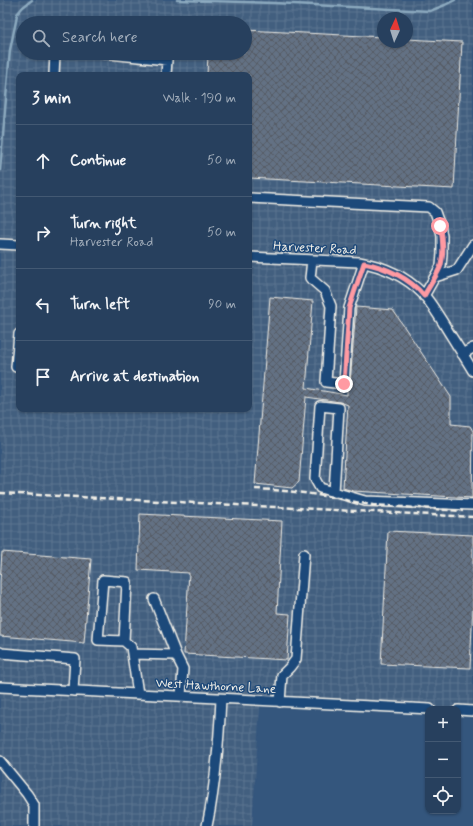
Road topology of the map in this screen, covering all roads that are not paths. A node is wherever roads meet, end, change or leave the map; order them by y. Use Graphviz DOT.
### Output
graph roads {
  1 [pos="55,60"];
  2 [pos="167,60"];
  3 [pos="54,72"];
  4 [pos="166,72"];
  5 [pos="252,198"];
  6 [pos="0,244"];
  7 [pos="16,245"];
  8 [pos="473,245"];
  9 [pos="252,257"];
  10 [pos="312,260"];
  11 [pos="364,263"];
  12 [pos="434,277"];
  13 [pos="424,296"];
  14 [pos="331,306"];
  15 [pos="349,308"];
  16 [pos="473,348"];
  17 [pos="462,354"];
  18 [pos="473,371"];
  19 [pos="334,492"];
  20 [pos="473,505"];
  21 [pos="304,554"];
  22 [pos="154,600"];
  23 [pos="124,641"];
  24 [pos="132,654"];
  25 [pos="176,655"];
  26 [pos="0,656"];
  27 [pos="0,687"];
  28 [pos="73,691"];
  29 [pos="138,694"];
  30 [pos="181,696"];
  31 [pos="221,699"];
  32 [pos="280,702"];
  33 [pos="425,709"];
  34 [pos="461,710"];
  35 [pos="473,711"];
  36 [pos="0,761"];
  37 [pos="34,826"];
  38 [pos="207,826"];
  1 -- 3 [label="street"];
  2 -- 4 [label="street"];
  5 -- 12 [label="street"];
  6 -- 7 [label="street"];
  8 -- 12 [label="street"];
  9 -- 10 [label="street, Harvester Road"];
  10 -- 11 [label="street, Harvester Road"];
  10 -- 14 [label="street"];
  11 -- 13 [label="street, Harvester Road"];
  11 -- 15 [label="street"];
  12 -- 13 [label="street"];
  13 -- 17 [label="street, Harvester Road"];
  14 -- 15 [label="street"];
  14 -- 15 [label="street"];
  16 -- 17 [label="street"];
  17 -- 18 [label="street, Harvester Road"];
  19 -- 19 [label="street"];
  19 -- 20 [label="street"];
  21 -- 32 [label="street"];
  22 -- 25 [label="street"];
  23 -- 23 [label="street"];
  23 -- 24 [label="street"];
  24 -- 25 [label="street"];
  24 -- 29 [label="street"];
  25 -- 30 [label="street"];
  26 -- 28 [label="street"];
  27 -- 28 [label="street, West Hawthorne Lane"];
  28 -- 29 [label="street, West Hawthorne Lane"];
  29 -- 30 [label="street, West Hawthorne Lane"];
  30 -- 31 [label="street, West Hawthorne Lane"];
  31 -- 32 [label="street, West Hawthorne Lane"];
  31 -- 38 [label="street"];
  32 -- 33 [label="street, West Hawthorne Lane"];
  34 -- 35 [label="street"];
  36 -- 37 [label="street"];
}
